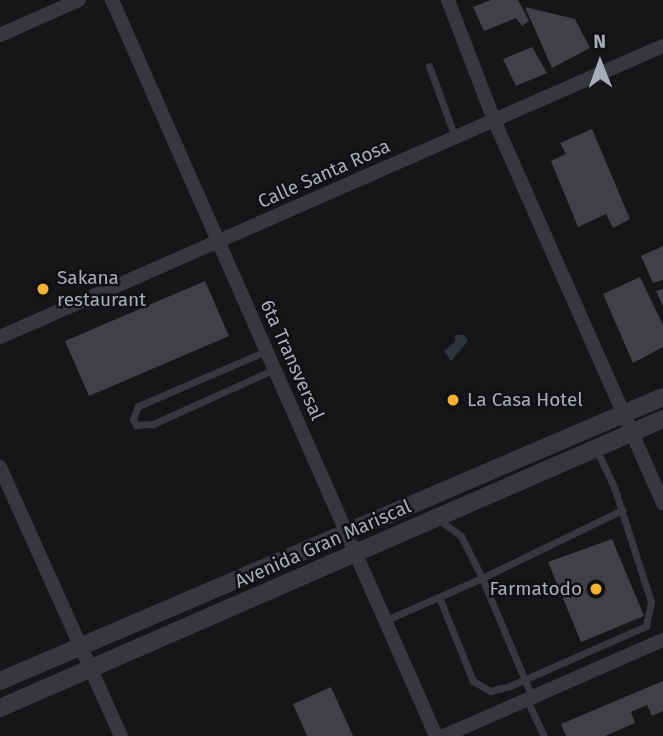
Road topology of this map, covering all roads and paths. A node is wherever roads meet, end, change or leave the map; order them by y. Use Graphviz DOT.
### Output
graph roads {
  1 [pos="79,0"];
  2 [pos="112,0"];
  3 [pos="447,0"];
  4 [pos="0,35"];
  5 [pos="663,46"];
  6 [pos="429,66"];
  7 [pos="494,120"];
  8 [pos="455,137"];
  9 [pos="219,242"];
  10 [pos="0,337"];
  11 [pos="266,351"];
  12 [pos="275,369"];
  13 [pos="663,397"];
  14 [pos="624,415"];
  15 [pos="663,419"];
  16 [pos="632,433"];
  17 [pos="595,448"];
  18 [pos="0,467"];
  19 [pos="663,503"];
  20 [pos="622,510"];
  21 [pos="435,518"];
  22 [pos="347,533"];
  23 [pos="355,552"];
  24 [pos="482,578"];
  25 [pos="439,597"];
  26 [pos="385,621"];
  27 [pos="663,640"];
  28 [pos="78,645"];
  29 [pos="90,669"];
  30 [pos="525,679"];
  31 [pos="0,681"];
  32 [pos="529,699"];
  33 [pos="0,708"];
  34 [pos="121,736"];
  35 [pos="436,736"];
  36 [pos="444,736"];
  37 [pos="544,736"];
  1 -- 4 [label="street"];
  2 -- 9 [label="street, 6ta Transversal"];
  3 -- 7 [label="street"];
  5 -- 7 [label="street, Calle Santa Rosa"];
  6 -- 8 [label="lane"];
  7 -- 8 [label="street, Calle Santa Rosa"];
  7 -- 14 [label="street"];
  8 -- 9 [label="street, Calle Santa Rosa"];
  9 -- 10 [label="street, Calle Santa Rosa"];
  9 -- 11 [label="street, 6ta Transversal"];
  11 -- 12 [label="street, 6ta Transversal"];
  11 -- 12 [label="lane"];
  12 -- 22 [label="street, 6ta Transversal"];
  13 -- 14 [label="street, Avenida Gran Mariscal"];
  14 -- 16 [label="street"];
  14 -- 22 [label="street, Avenida Gran Mariscal"];
  15 -- 16 [label="street, Avenida Gran Mariscal"];
  16 -- 17 [label="street, Avenida Gran Mariscal"];
  16 -- 19 [label="street"];
  17 -- 20 [label="lane"];
  17 -- 21 [label="street, Avenida Gran Mariscal"];
  18 -- 28 [label="street"];
  20 -- 24 [label="lane"];
  20 -- 30 [label="lane"];
  21 -- 23 [label="street, Avenida Gran Mariscal"];
  21 -- 24 [label="lane"];
  22 -- 23 [label="street, 6ta Transversal"];
  22 -- 28 [label="street, Avenida Gran Mariscal"];
  23 -- 26 [label="street, 6ta Transversal"];
  23 -- 29 [label="street, Avenida Gran Mariscal"];
  24 -- 25 [label="lane"];
  24 -- 30 [label="lane"];
  25 -- 26 [label="lane"];
  25 -- 30 [label="lane"];
  26 -- 35 [label="street, 6ta Transversal"];
  27 -- 32 [label="street"];
  28 -- 29 [label="street"];
  28 -- 31 [label="street, Avenida Gran Mariscal"];
  29 -- 33 [label="street, Avenida Gran Mariscal"];
  29 -- 34 [label="street"];
  30 -- 32 [label="lane"];
  32 -- 36 [label="street"];
  32 -- 37 [label="lane"];
}
